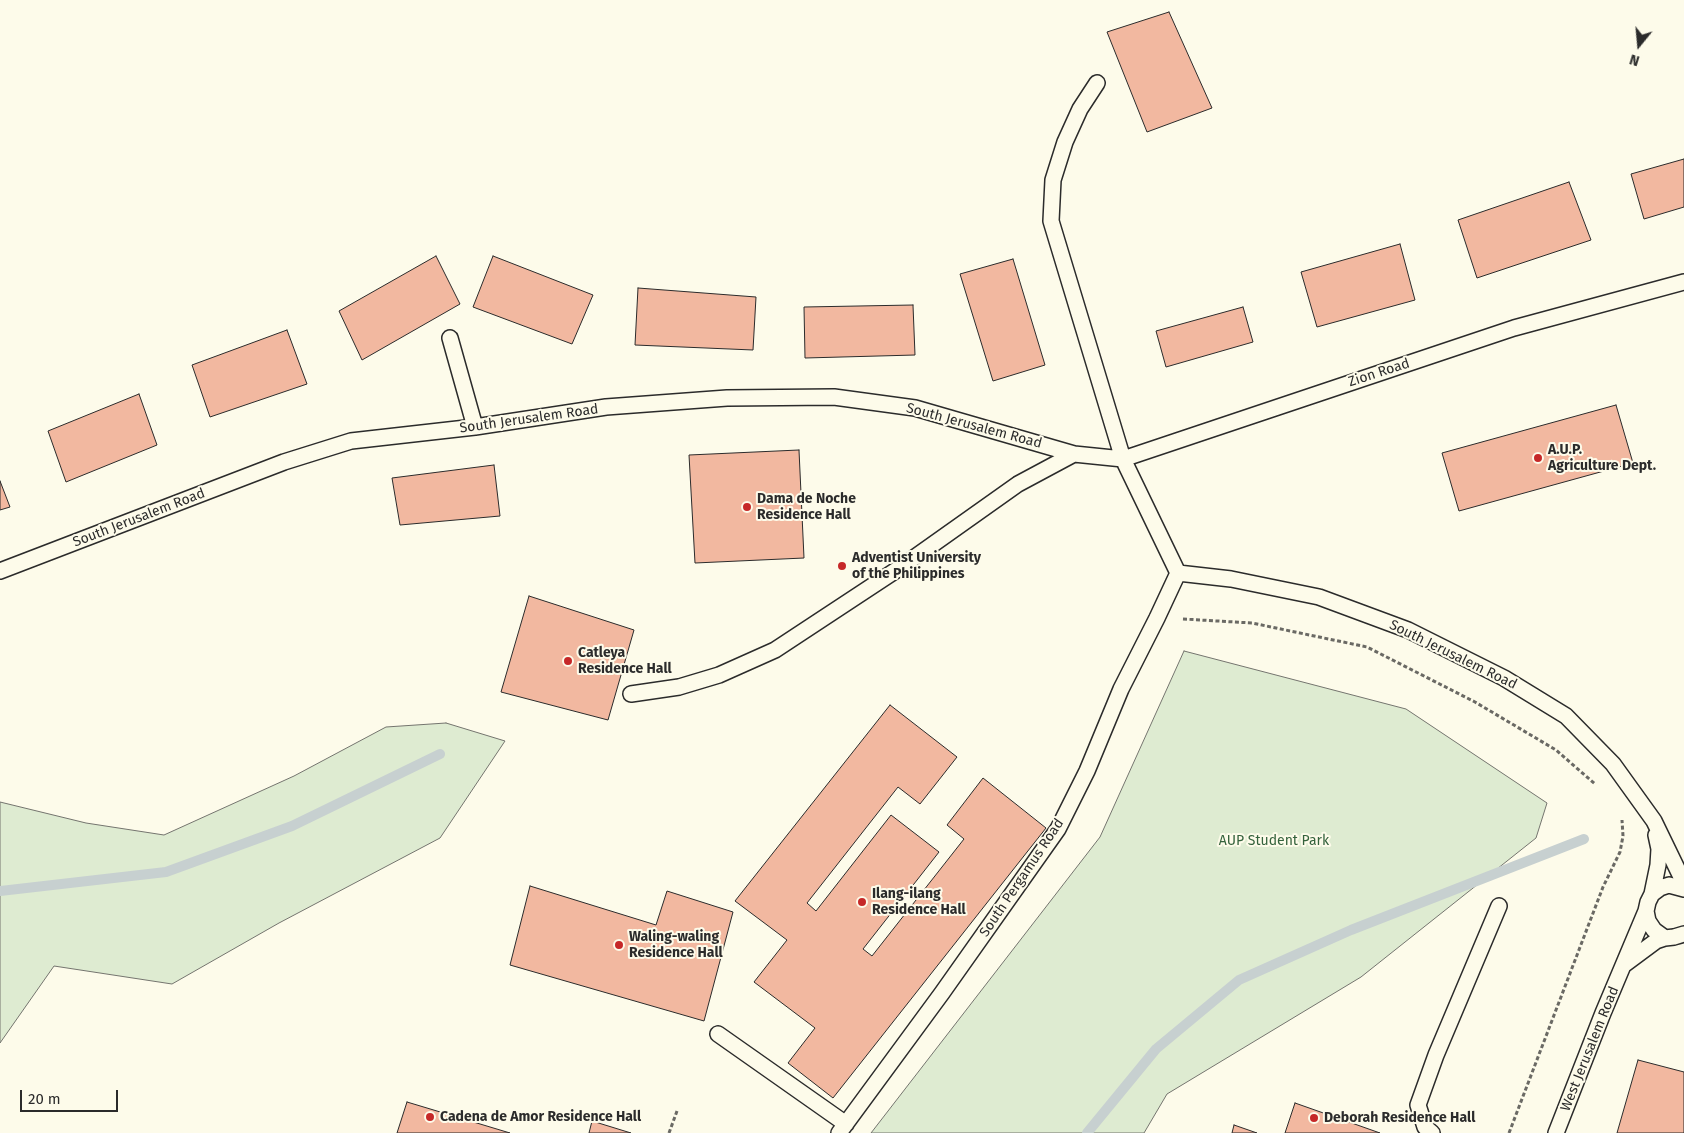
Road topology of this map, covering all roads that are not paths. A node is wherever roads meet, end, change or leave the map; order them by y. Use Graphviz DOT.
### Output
graph roads {
  1 [pos="1096,83"];
  2 [pos="1684,282"];
  3 [pos="450,338"];
  4 [pos="475,427"];
  5 [pos="1074,454"];
  6 [pos="1123,459"];
  7 [pos="0,571"];
  8 [pos="1178,573"];
  9 [pos="631,694"];
  10 [pos="1654,821"];
  11 [pos="1684,884"];
  12 [pos="1684,889"];
  13 [pos="1652,894"];
  14 [pos="1499,906"];
  15 [pos="1646,911"];
  16 [pos="1684,934"];
  17 [pos="1665,938"];
  18 [pos="1625,964"];
  19 [pos="718,1034"];
  20 [pos="843,1129"];
  21 [pos="1432,1133"];
  22 [pos="1556,1133"];
  1 -- 6 [label="lane"];
  2 -- 6 [label="lane, Zion Road"];
  3 -- 4 [label="lane"];
  4 -- 5 [label="lane, South Jerusalem Road"];
  4 -- 7 [label="lane, South Jerusalem Road"];
  5 -- 6 [label="lane, Zion Road"];
  5 -- 9 [label="lane"];
  6 -- 8 [label="lane"];
  8 -- 10 [label="lane, South Jerusalem Road"];
  8 -- 20 [label="lane, South Pergamus Road"];
  10 -- 11 [label="lane, South Jerusalem Road"];
  10 -- 13 [label="lane, South Jerusalem Road"];
  12 -- 13 [label="lane"];
  13 -- 15 [label="lane, South Jerusalem Road"];
  14 -- 21 [label="lane"];
  15 -- 17 [label="lane"];
  15 -- 18 [label="lane, West Jerusalem Road"];
  16 -- 17 [label="lane, West Jerusalem Road"];
  17 -- 18 [label="lane, West Jerusalem Road"];
  18 -- 22 [label="lane, West Jerusalem Road"];
  19 -- 20 [label="lane"];
}
